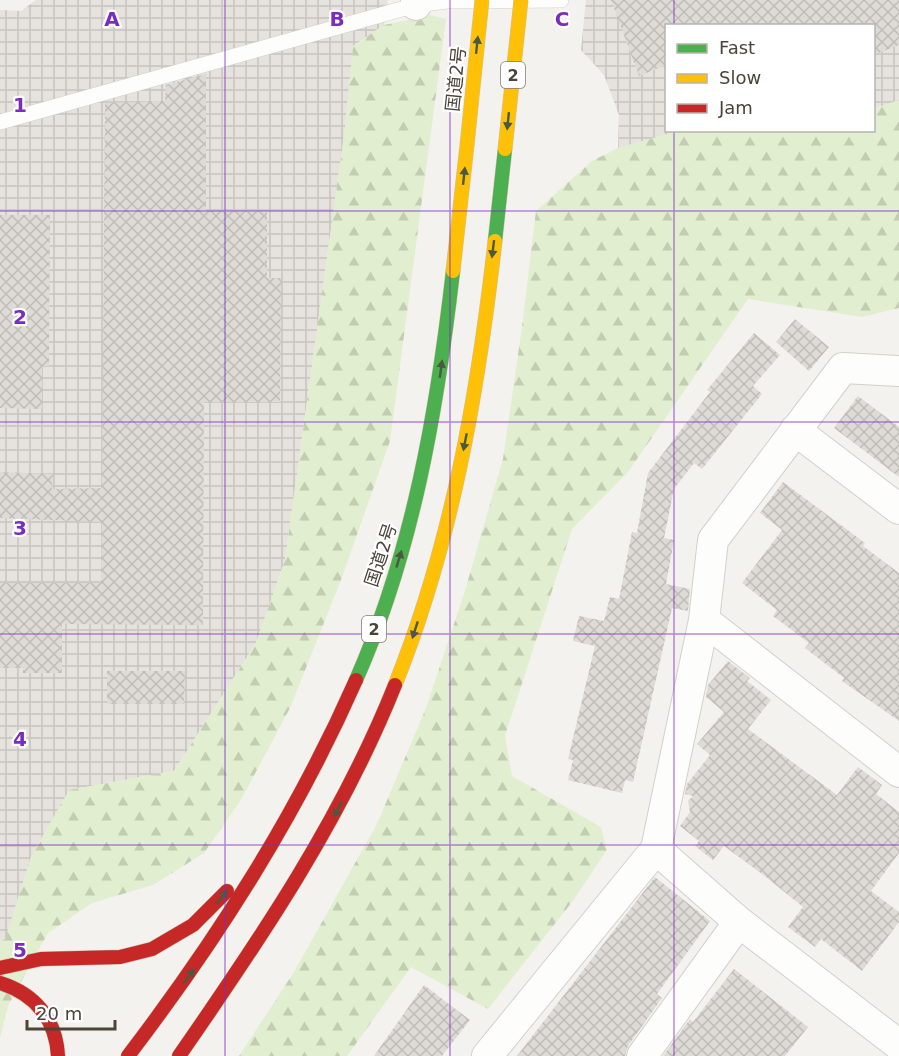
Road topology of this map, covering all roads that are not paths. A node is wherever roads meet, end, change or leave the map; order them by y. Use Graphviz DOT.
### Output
graph roads {
  1 [pos="482,0"];
  2 [pos="521,0"];
  3 [pos="561,0"];
  4 [pos="416,3"];
  5 [pos="0,122"];
  6 [pos="899,371"];
  7 [pos="795,430"];
  8 [pos="899,509"];
  9 [pos="392,582"];
  10 [pos="704,620"];
  11 [pos="899,772"];
  12 [pos="656,849"];
  13 [pos="739,922"];
  14 [pos="270,927"];
  15 [pos="0,968"];
  16 [pos="0,983"];
  17 [pos="899,1044"];
  18 [pos="58,1056"];
  19 [pos="128,1056"];
  20 [pos="179,1056"];
  21 [pos="188,1056"];
  22 [pos="488,1056"];
  23 [pos="642,1056"];
  9 -- 1 [label="highway, 国道2号 / 2, one-way, bridge"];
  2 -- 14 [label="highway, 2, one-way, bridge"];
  3 -- 4 [label="lane"];
  4 -- 5 [label="lane"];
  6 -- 7 [label="street"];
  7 -- 8 [label="street"];
  7 -- 10 [label="street"];
  15 -- 9 [label="highway, one-way"];
  19 -- 9 [label="highway, 国道2号 / 2, one-way"];
  10 -- 11 [label="street"];
  10 -- 12 [label="street"];
  12 -- 13 [label="street"];
  12 -- 22 [label="street"];
  13 -- 17 [label="street"];
  13 -- 23 [label="street"];
  14 -- 20 [label="highway, 2"];
  14 -- 21 [label="highway"];
  16 -- 18 [label="highway"];
}
